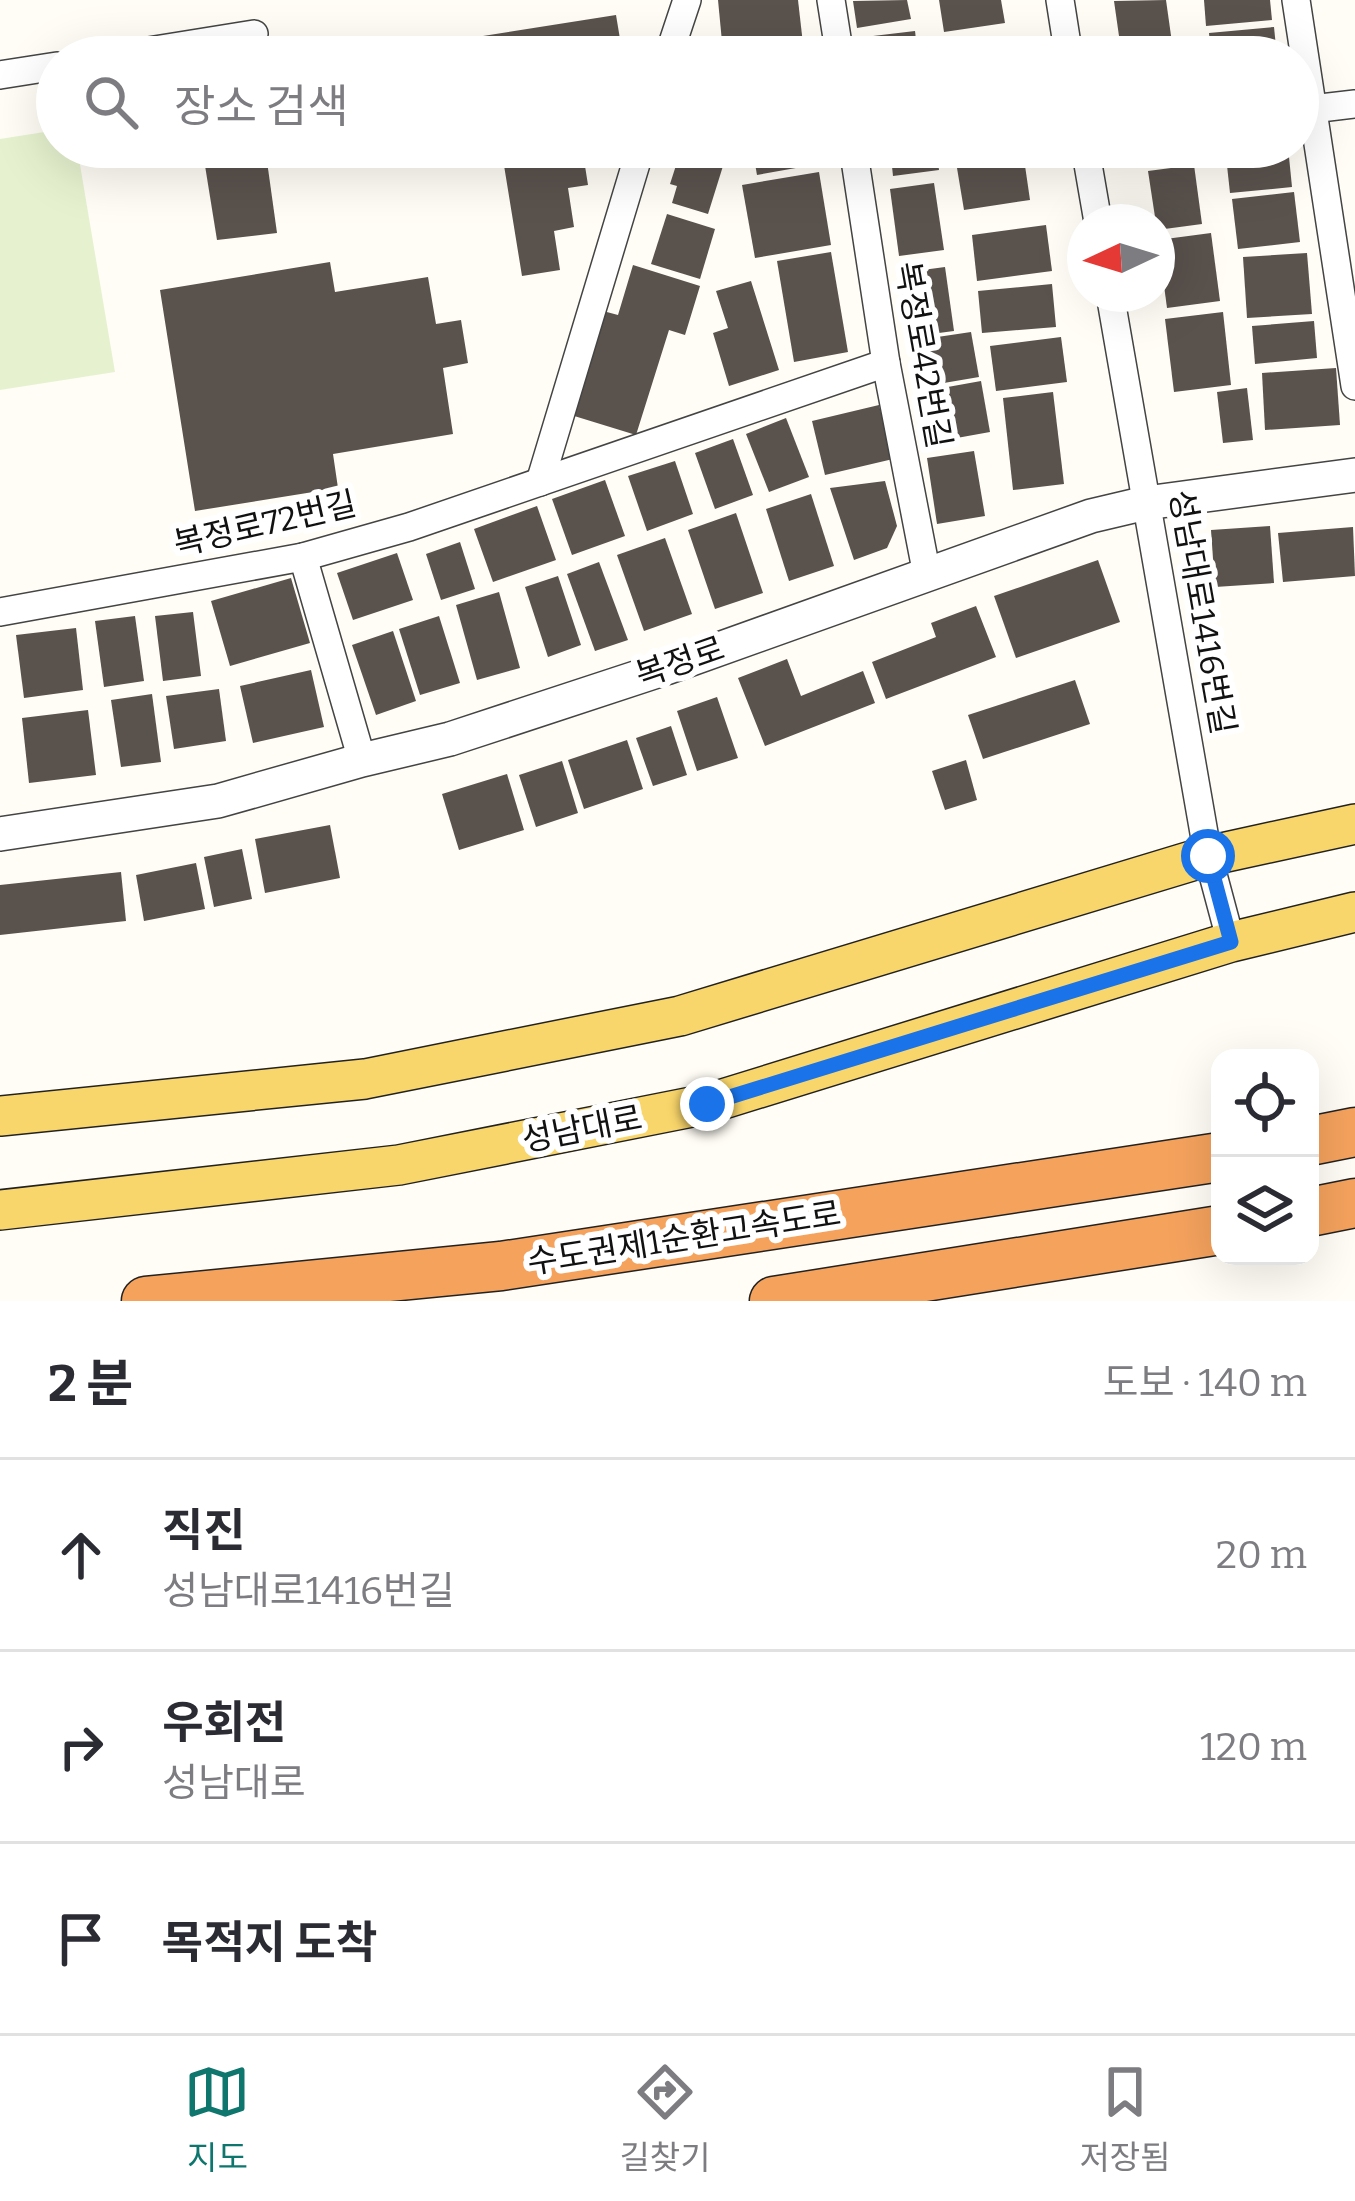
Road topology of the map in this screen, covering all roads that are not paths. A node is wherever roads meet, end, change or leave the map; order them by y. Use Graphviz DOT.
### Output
graph roads {
  1 [pos="687,0"];
  2 [pos="831,0"];
  3 [pos="1060,0"];
  4 [pos="1296,0"];
  5 [pos="254,34"];
  6 [pos="242,36"];
  7 [pos="675,36"];
  8 [pos="837,36"];
  9 [pos="1066,36"];
  10 [pos="1301,36"];
  11 [pos="36,69"];
  12 [pos="0,75"];
  13 [pos="1355,104"];
  14 [pos="1319,108"];
  15 [pos="1319,144"];
  16 [pos="635,168"];
  17 [pos="856,168"];
  18 [pos="1089,168"];
  19 [pos="1095,204"];
  20 [pos="1347,282"];
  21 [pos="1113,312"];
  22 [pos="886,363"];
  23 [pos="1355,386"];
  24 [pos="1355,475"];
  25 [pos="540,482"];
  26 [pos="1146,503"];
  27 [pos="303,557"];
  28 [pos="927,575"];
  29 [pos="0,612"];
  30 [pos="362,760"];
  31 [pos="1355,824"];
  32 [pos="0,834"];
  33 [pos="1208,856"];
  34 [pos="1355,912"];
  35 [pos="1231,942"];
  36 [pos="0,1115"];
  37 [pos="1355,1132"];
  38 [pos="1319,1139"];
  39 [pos="1211,1158"];
  40 [pos="1355,1203"];
  41 [pos="0,1210"];
  42 [pos="1319,1210"];
  43 [pos="1211,1231"];
  44 [pos="146,1301"];
  45 [pos="774,1301"];
  1 -- 7 [label="street"];
  2 -- 8 [label="street"];
  3 -- 9 [label="street"];
  4 -- 10 [label="street"];
  5 -- 6 [label="street"];
  11 -- 12 [label="street"];
  13 -- 14 [label="street"];
  15 -- 20 [label="street"];
  16 -- 25 [label="street"];
  17 -- 22 [label="street, 복정로42번길"];
  18 -- 19 [label="street"];
  20 -- 23 [label="street"];
  21 -- 26 [label="street, 성남대로1416번길"];
  22 -- 25 [label="street, 복정로72번길"];
  22 -- 28 [label="street, 복정로42번길"];
  24 -- 26 [label="street, 복정로"];
  25 -- 27 [label="street, 복정로72번길"];
  26 -- 28 [label="street, 복정로"];
  26 -- 33 [label="street, 성남대로1416번길"];
  27 -- 29 [label="street, 복정로72번길"];
  27 -- 30 [label="street"];
  28 -- 30 [label="street, 복정로"];
  30 -- 32 [label="street, 복정로"];
  31 -- 33 [label="main road"];
  33 -- 35 [label="street, 성남대로1416번길"];
  33 -- 36 [label="main road"];
  34 -- 35 [label="main road, 성남대로"];
  35 -- 41 [label="main road, 성남대로"];
  37 -- 38 [label="highway"];
  39 -- 44 [label="highway, 수도권제1순환고속도로"];
  40 -- 42 [label="highway"];
  43 -- 45 [label="highway"];
}
